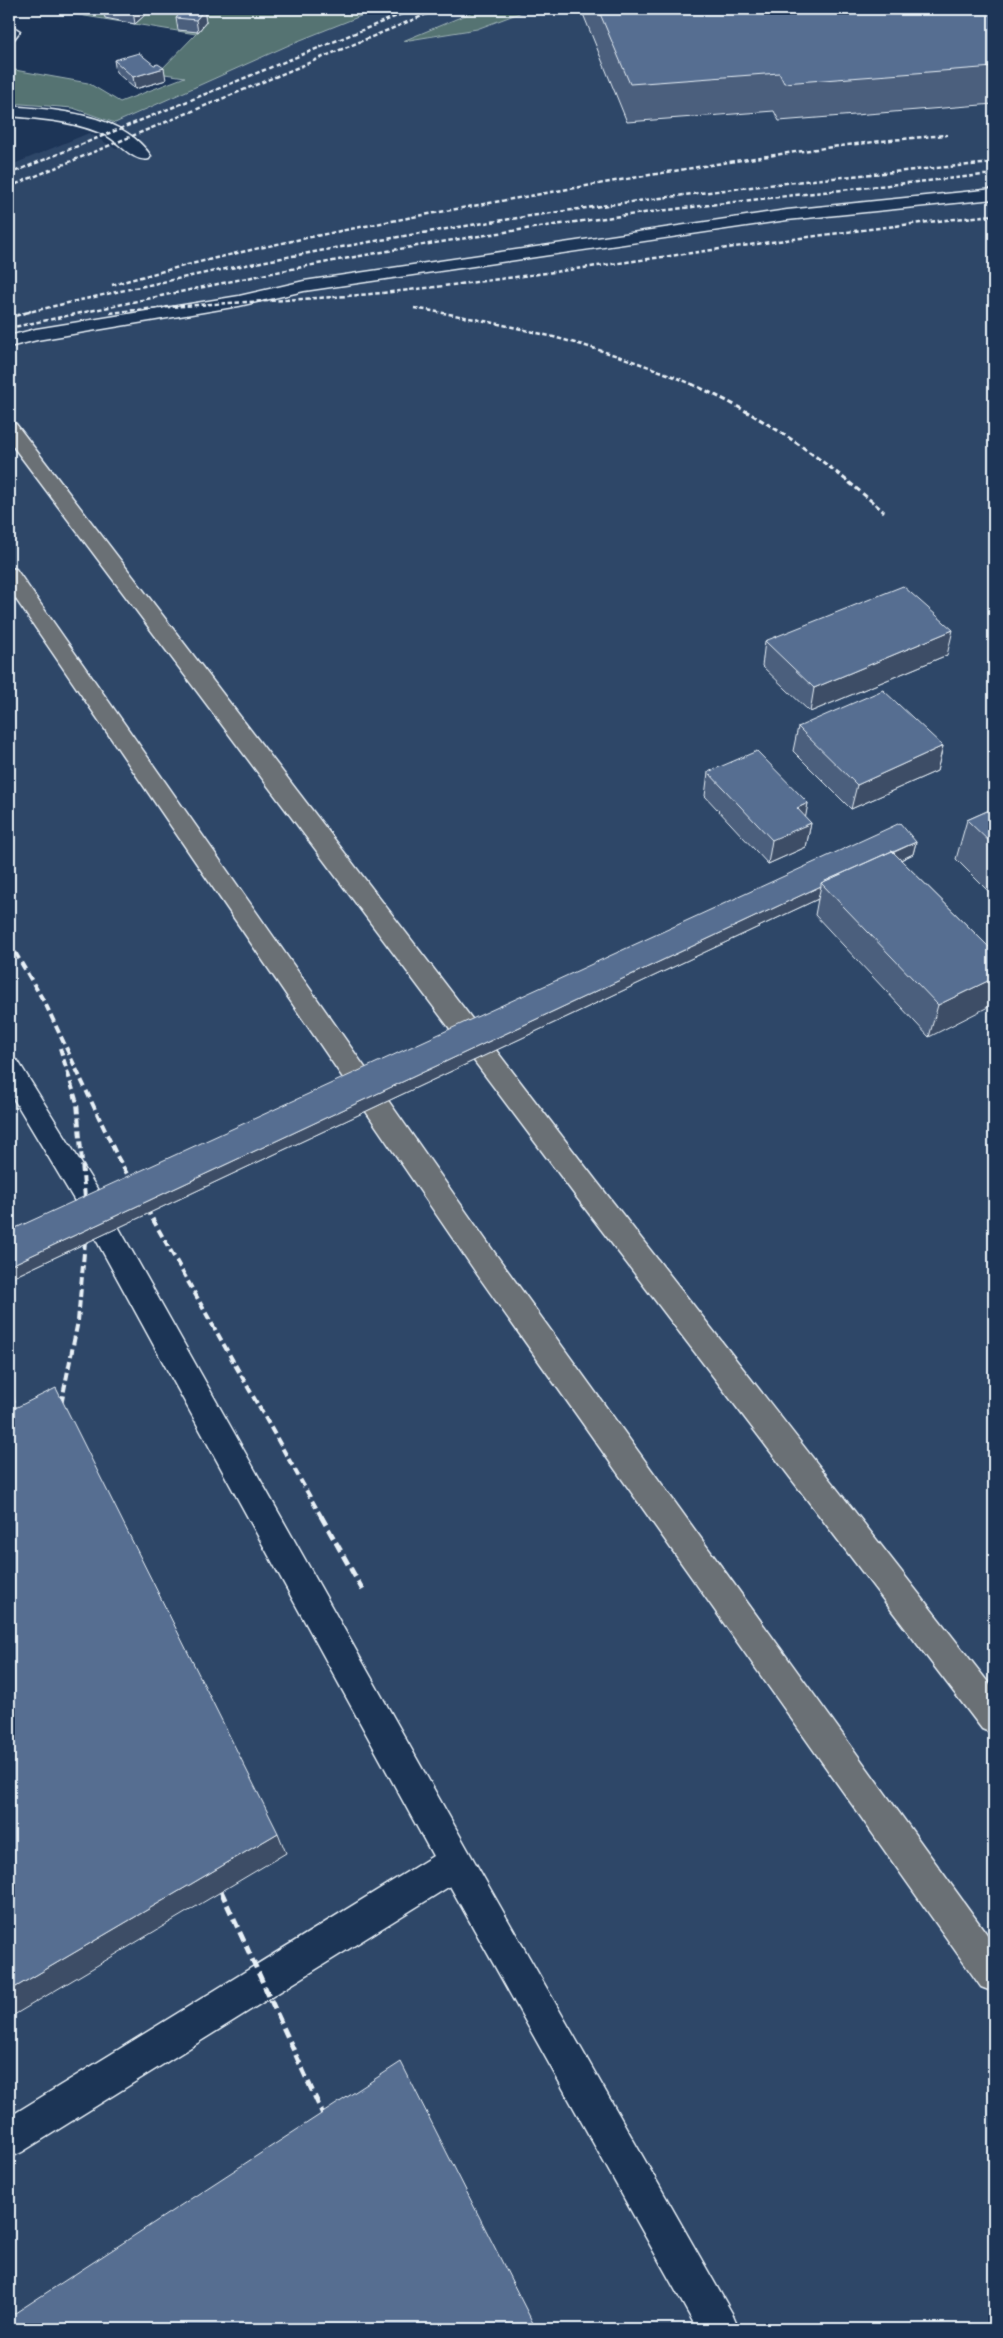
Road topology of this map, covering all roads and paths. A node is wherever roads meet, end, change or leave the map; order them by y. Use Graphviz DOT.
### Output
graph roads {
  1 [pos="9,111"];
  2 [pos="143,156"];
  3 [pos="994,194"];
  4 [pos="9,342"];
  5 [pos="9,428"];
  6 [pos="9,574"];
  7 [pos="9,1068"];
  8 [pos="994,1717"];
  9 [pos="456,1862"];
  10 [pos="994,1974"];
  11 [pos="9,2139"];
  12 [pos="719,2329"];
  1 -- 2 [label="street"];
  3 -- 4 [label="street"];
  5 -- 8 [label="highway"];
  6 -- 10 [label="highway"];
  7 -- 9 [label="street"];
  9 -- 11 [label="street"];
  9 -- 12 [label="street"];
}
